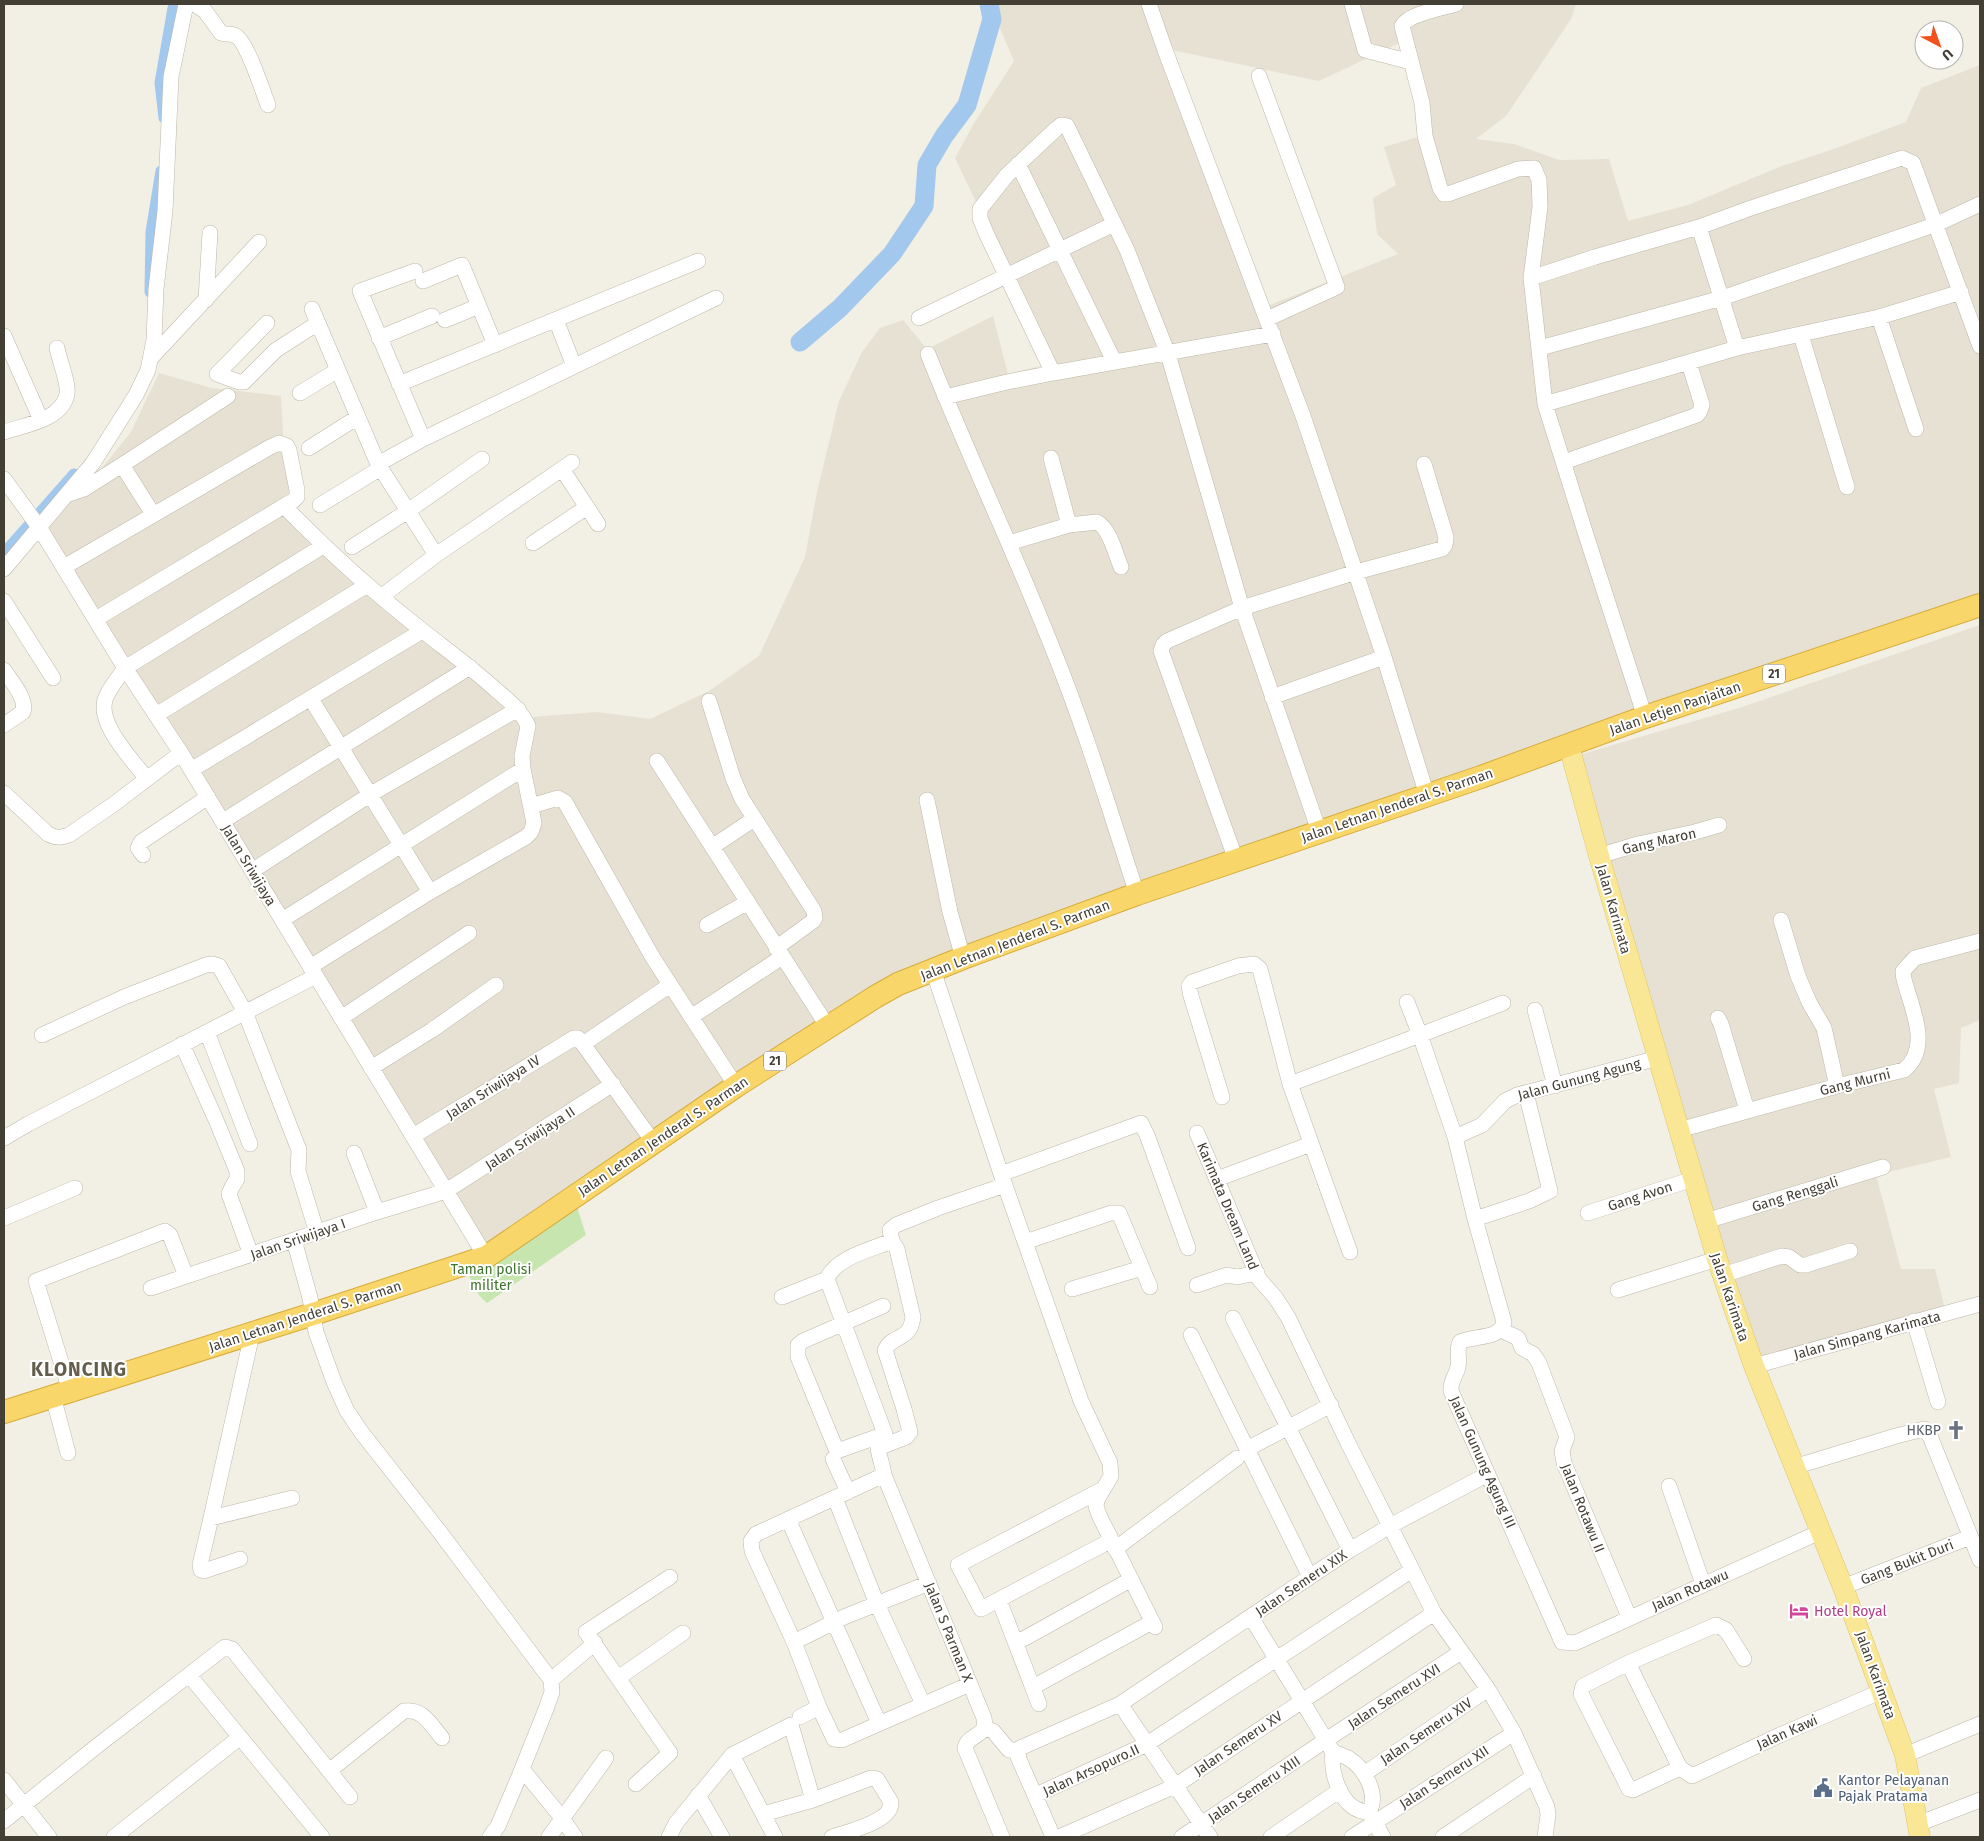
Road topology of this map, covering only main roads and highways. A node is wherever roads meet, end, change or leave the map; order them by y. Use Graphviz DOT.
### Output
graph roads {
  1 [pos="1980,605"];
  2 [pos="1569,746"];
  3 [pos="4,1412"];
  4 [pos="1919,1834"];
  1 -- 2 [label="highway, Jalan Letjen Panjaitan / 21"];
  2 -- 3 [label="highway, Jalan Letnan Jenderal S. Parman / 21"];
  2 -- 4 [label="main road, Jalan Karimata"];
}
